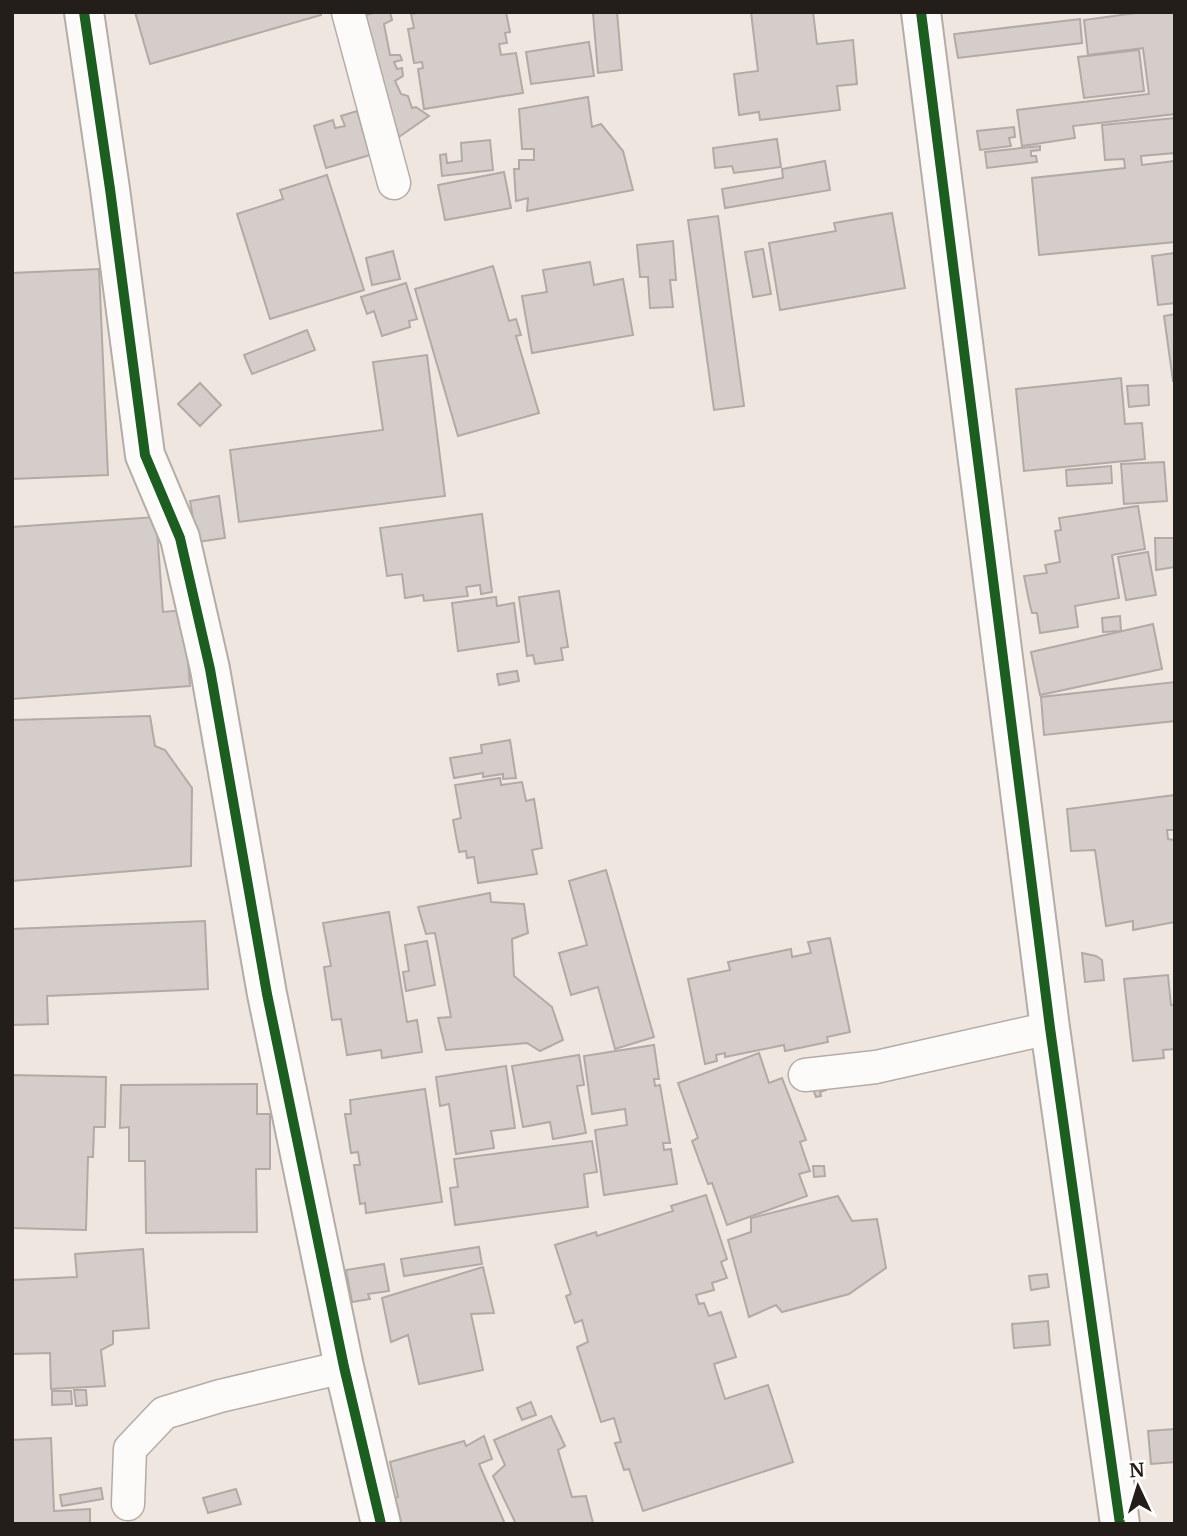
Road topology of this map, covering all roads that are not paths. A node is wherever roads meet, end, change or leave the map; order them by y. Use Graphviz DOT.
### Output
graph roads {
  1 [pos="84,12"];
  2 [pos="348,12"];
  3 [pos="920,12"];
  4 [pos="394,183"];
  5 [pos="1050,1028"];
  6 [pos="805,1075"];
  7 [pos="344,1367"];
  8 [pos="128,1504"];
  9 [pos="381,1524"];
  10 [pos="1120,1524"];
  1 -- 7 [label="street"];
  2 -- 4 [label="lane"];
  3 -- 5 [label="street"];
  5 -- 6 [label="lane"];
  5 -- 10 [label="street"];
  7 -- 8 [label="lane"];
  7 -- 9 [label="street"];
}
